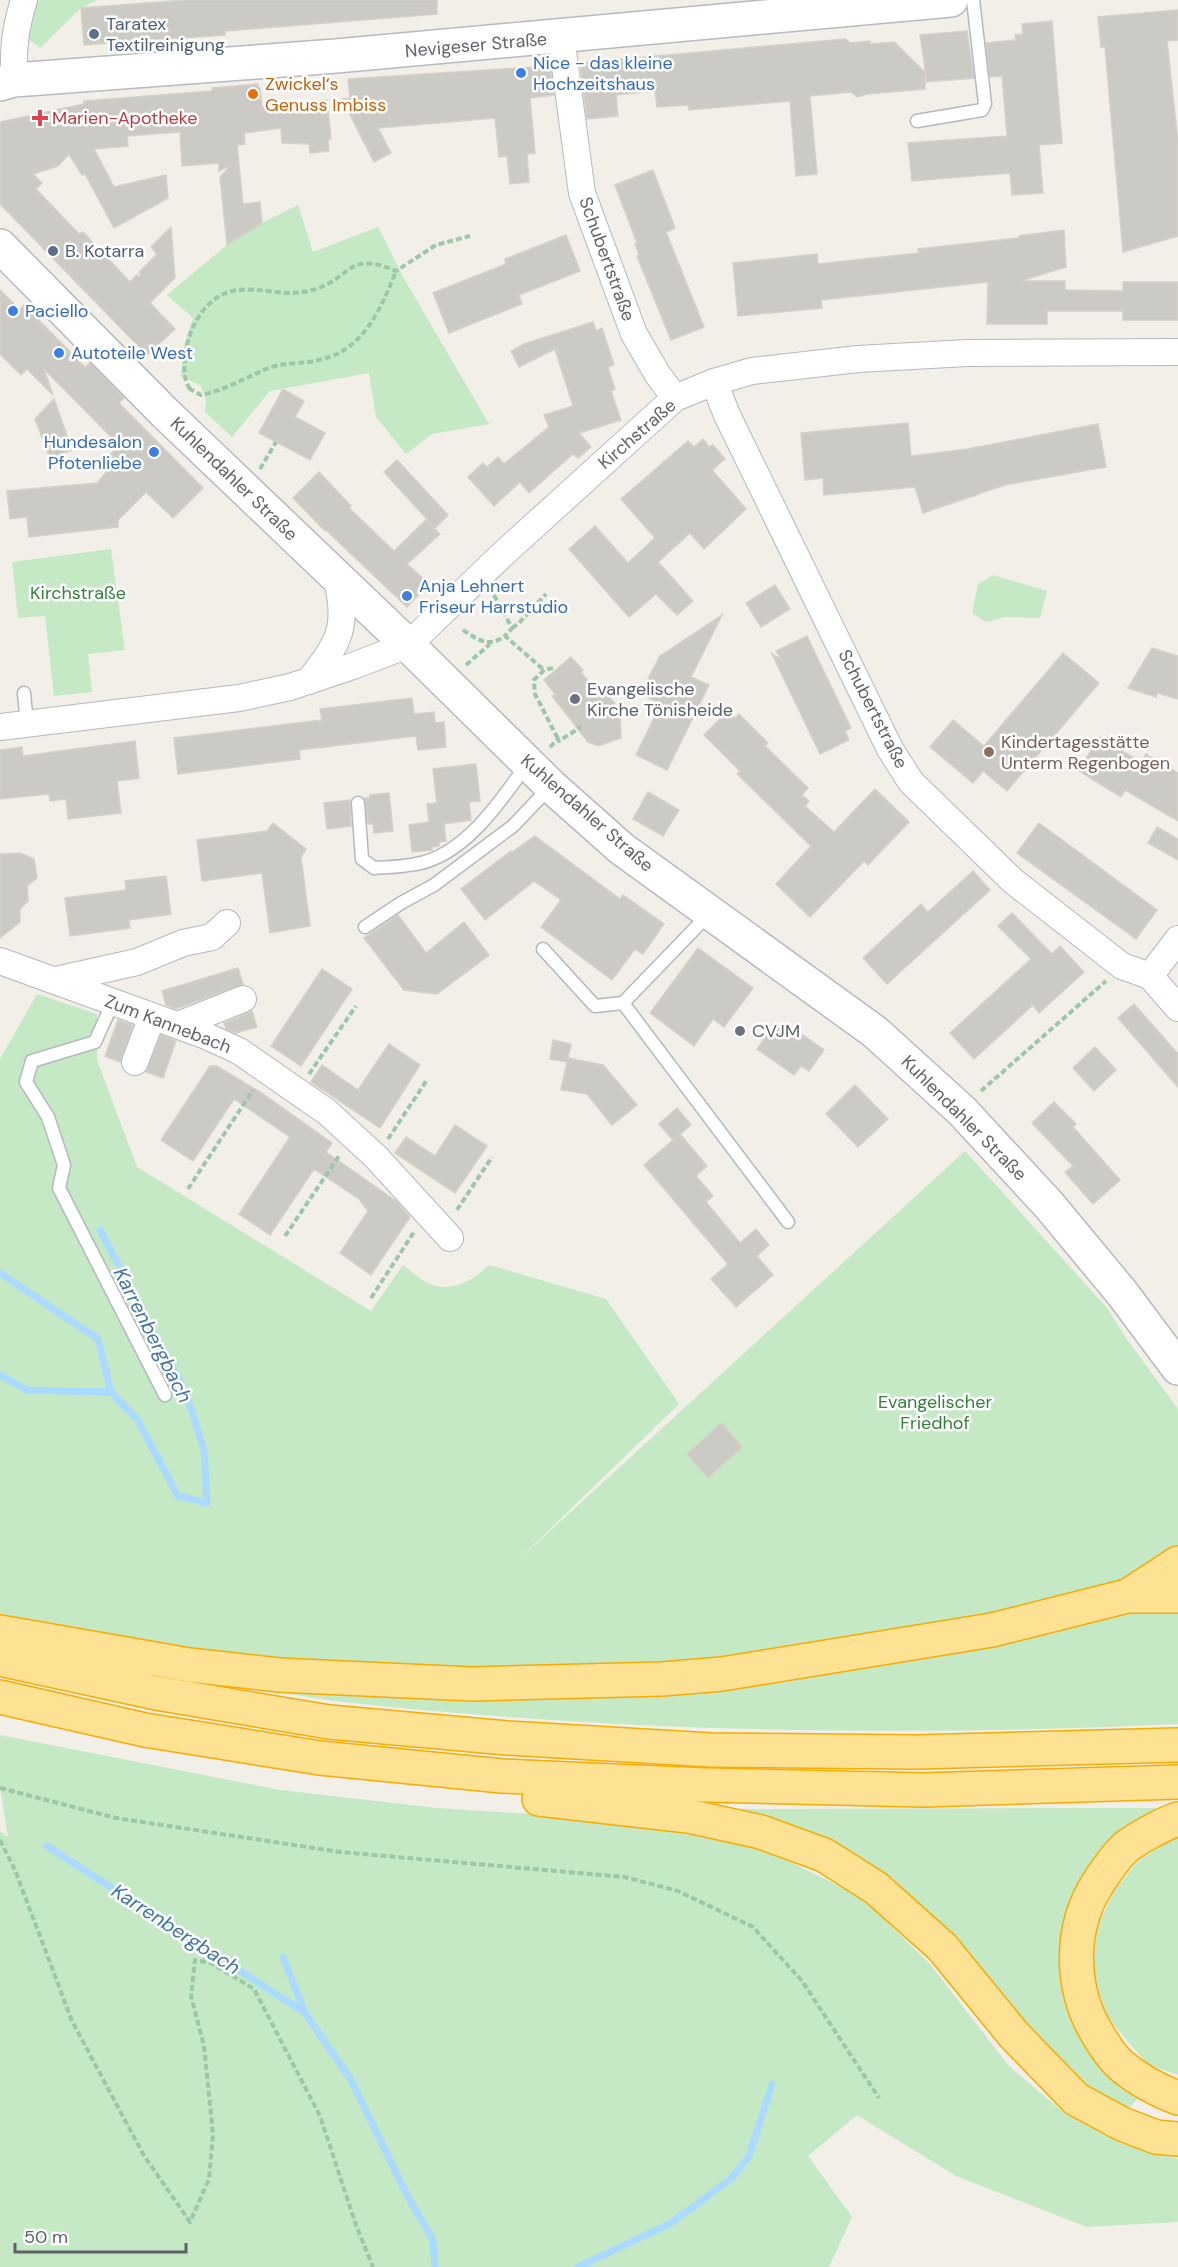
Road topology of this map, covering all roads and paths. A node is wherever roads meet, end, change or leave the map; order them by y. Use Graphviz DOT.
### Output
graph roads {
  1 [pos="24,0"];
  2 [pos="943,0"];
  3 [pos="973,0"];
  4 [pos="561,37"];
  5 [pos="7,82"];
  6 [pos="917,121"];
  7 [pos="470,236"];
  8 [pos="0,246"];
  9 [pos="396,271"];
  10 [pos="1178,351"];
  11 [pos="714,382"];
  12 [pos="190,389"];
  13 [pos="675,398"];
  14 [pos="165,413"];
  15 [pos="336,576"];
  16 [pos="492,592"];
  17 [pos="546,594"];
  18 [pos="512,628"];
  19 [pos="463,630"];
  20 [pos="505,636"];
  21 [pos="490,644"];
  22 [pos="408,645"];
  23 [pos="461,668"];
  24 [pos="553,668"];
  25 [pos="544,670"];
  26 [pos="309,681"];
  27 [pos="24,693"];
  28 [pos="27,724"];
  29 [pos="0,727"];
  30 [pos="581,727"];
  31 [pos="558,739"];
  32 [pos="537,772"];
  33 [pos="358,803"];
  34 [pos="710,913"];
  35 [pos="227,923"];
  36 [pos="366,927"];
  37 [pos="1178,939"];
  38 [pos="543,949"];
  39 [pos="0,961"];
  40 [pos="1122,966"];
  41 [pos="1150,976"];
  42 [pos="56,980"];
  43 [pos="243,999"];
  44 [pos="113,1002"];
  45 [pos="623,1003"];
  46 [pos="356,1006"];
  47 [pos="1178,1008"];
  48 [pos="152,1017"];
  49 [pos="178,1025"];
  50 [pos="135,1062"];
  51 [pos="267,1070"];
  52 [pos="427,1080"];
  53 [pos="297,1091"];
  54 [pos="962,1111"];
  55 [pos="353,1135"];
  56 [pos="376,1157"];
  57 [pos="492,1157"];
  58 [pos="188,1189"];
  59 [pos="427,1211"];
  60 [pos="788,1222"];
  61 [pos="447,1234"];
  62 [pos="285,1236"];
  63 [pos="371,1298"];
  64 [pos="1178,1368"];
  65 [pos="165,1395"];
  66 [pos="1178,1563"];
  67 [pos="1127,1596"];
  68 [pos="1178,1596"];
  69 [pos="0,1632"];
  70 [pos="0,1659"];
  71 [pos="0,1697"];
  72 [pos="1178,1745"];
  73 [pos="440,1771"];
  74 [pos="1178,1782"];
  75 [pos="0,1788"];
  76 [pos="1178,1819"];
  77 [pos="0,1840"];
  78 [pos="879,2098"];
  79 [pos="1178,2098"];
  80 [pos="1178,2139"];
  81 [pos="374,2267"];
  1 -- 5 [label="street"];
  2 -- 4 [label="main road, Nevigeser Straße"];
  3 -- 6 [label="lane"];
  4 -- 5 [label="main road, Nevigeser Straße"];
  4 -- 13 [label="street, Schubertstraße"];
  7 -- 9 [label="path"];
  8 -- 14 [label="main road, Kuhlendahler Straße"];
  9 -- 12 [label="path"];
  9 -- 12 [label="path"];
  10 -- 11 [label="street, Kirchstraße"];
  11 -- 13 [label="street, Kirchstraße"];
  11 -- 40 [label="street, Schubertstraße"];
  12 -- 14 [label="path"];
  13 -- 22 [label="street, Kirchstraße"];
  14 -- 15 [label="main road, Kuhlendahler Straße"];
  15 -- 22 [label="main road, Kuhlendahler Straße"];
  15 -- 26 [label="street"];
  16 -- 18 [label="path"];
  17 -- 18 [label="path"];
  18 -- 20 [label="path"];
  19 -- 21 [label="path"];
  20 -- 21 [label="path"];
  20 -- 25 [label="path"];
  21 -- 23 [label="path"];
  22 -- 26 [label="street, Kirchstraße"];
  22 -- 32 [label="main road, Kuhlendahler Straße"];
  24 -- 25 [label="path"];
  25 -- 31 [label="path"];
  26 -- 28 [label="street, Kirchstraße"];
  27 -- 28 [label="lane"];
  28 -- 29 [label="street, Kirchstraße"];
  30 -- 31 [label="path"];
  31 -- 32 [label="path"];
  32 -- 33 [label="lane"];
  32 -- 34 [label="main road, Kuhlendahler Straße"];
  32 -- 36 [label="lane"];
  34 -- 45 [label="lane"];
  34 -- 54 [label="main road, Kuhlendahler Straße"];
  35 -- 42 [label="street"];
  37 -- 41 [label="street"];
  38 -- 45 [label="lane"];
  39 -- 42 [label="street, Zum Kannebach"];
  40 -- 41 [label="street, Schubertstraße"];
  40 -- 54 [label="path"];
  41 -- 47 [label="street, Schubertstraße"];
  42 -- 44 [label="street, Zum Kannebach"];
  43 -- 49 [label="street"];
  44 -- 48 [label="street, Zum Kannebach"];
  44 -- 65 [label="lane"];
  45 -- 60 [label="lane"];
  46 -- 53 [label="path"];
  48 -- 49 [label="street, Zum Kannebach"];
  48 -- 50 [label="street"];
  49 -- 51 [label="street, Zum Kannebach"];
  51 -- 53 [label="street, Zum Kannebach"];
  51 -- 58 [label="path"];
  52 -- 56 [label="path"];
  53 -- 55 [label="street, Zum Kannebach"];
  54 -- 64 [label="main road, Kuhlendahler Straße"];
  55 -- 56 [label="street, Zum Kannebach"];
  55 -- 62 [label="path"];
  56 -- 59 [label="street, Zum Kannebach"];
  57 -- 61 [label="path"];
  59 -- 61 [label="street, Zum Kannebach"];
  59 -- 63 [label="path"];
  66 -- 67 [label="highway"];
  67 -- 68 [label="highway"];
  67 -- 69 [label="highway"];
  70 -- 72 [label="highway"];
  71 -- 73 [label="highway"];
  73 -- 74 [label="highway"];
  73 -- 80 [label="highway"];
  75 -- 78 [label="path"];
  76 -- 79 [label="highway"];
  77 -- 81 [label="path"];
}
